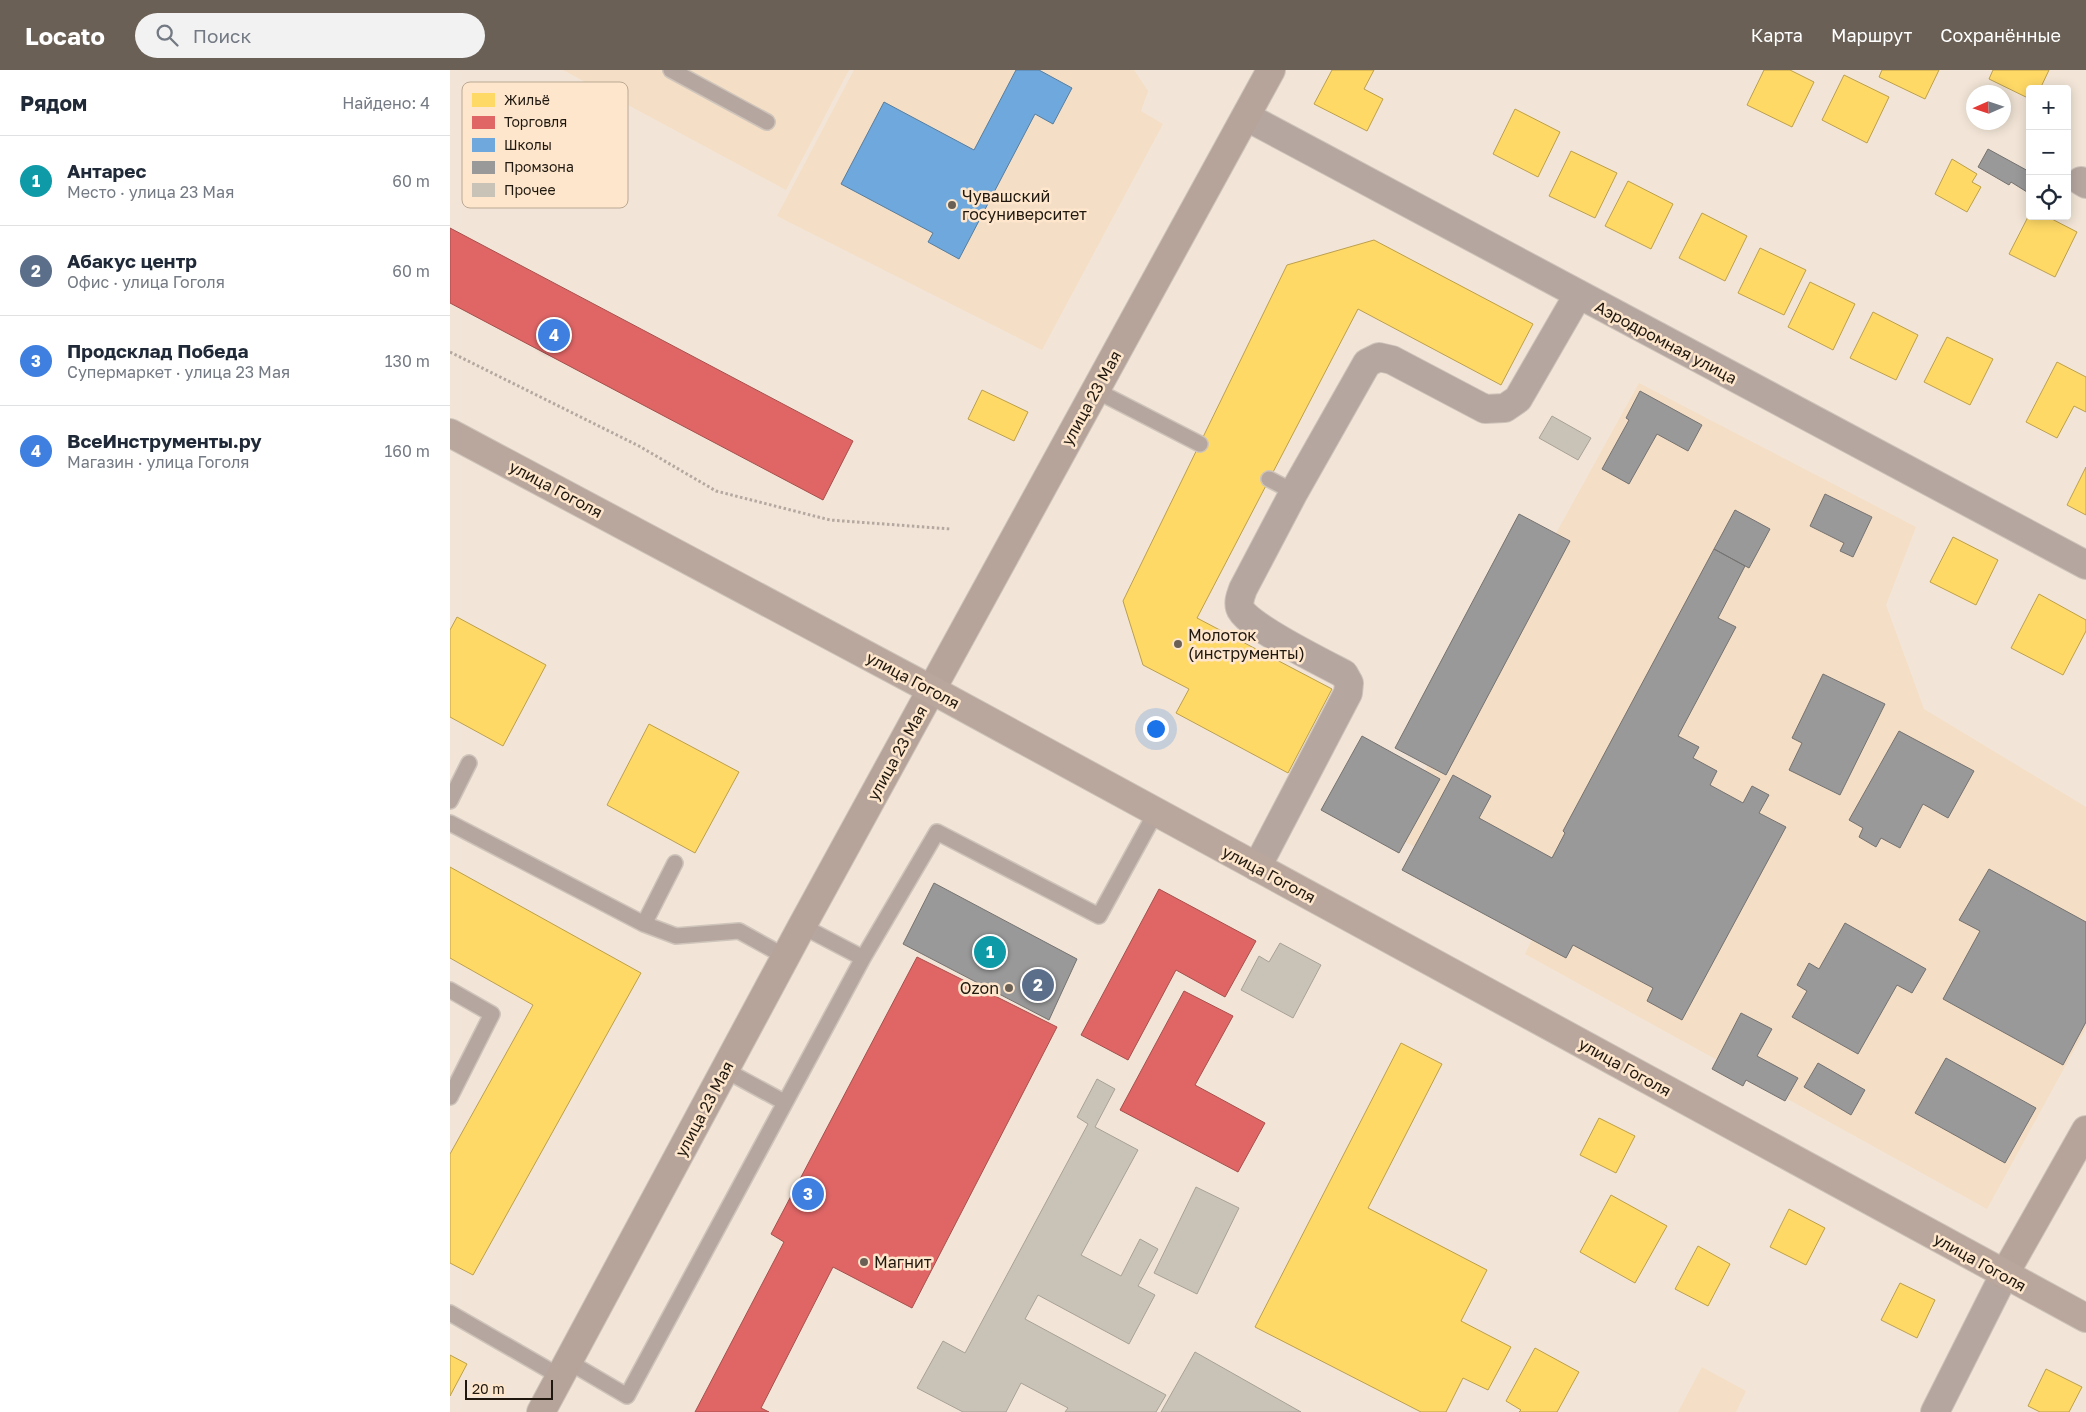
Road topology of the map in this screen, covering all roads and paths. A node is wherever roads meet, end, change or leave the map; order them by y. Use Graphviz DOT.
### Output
graph roads {
  1 [pos="671,70"];
  2 [pos="1272,70"];
  3 [pos="1247,117"];
  4 [pos="767,122"];
  5 [pos="1578,295"];
  6 [pos="450,352"];
  7 [pos="1095,390"];
  8 [pos="450,433"];
  9 [pos="1200,444"];
  10 [pos="1269,479"];
  11 [pos="1294,492"];
  12 [pos="951,529"];
  13 [pos="2086,565"];
  14 [pos="932,690"];
  15 [pos="469,763"];
  16 [pos="450,801"];
  17 [pos="1156,812"];
  18 [pos="450,823"];
  19 [pos="674,863"];
  20 [pos="1257,867"];
  21 [pos="644,924"];
  22 [pos="802,926"];
  23 [pos="786,957"];
  24 [pos="863,958"];
  25 [pos="450,990"];
  26 [pos="725,1070"];
  27 [pos="450,1098"];
  28 [pos="784,1102"];
  29 [pos="2086,1130"];
  30 [pos="2004,1275"];
  31 [pos="450,1313"];
  32 [pos="2086,1318"];
  33 [pos="565,1370"];
  34 [pos="541,1412"];
  35 [pos="1935,1412"];
  1 -- 4 [label="lane"];
  2 -- 3 [label="main road, улица 23 Мая"];
  3 -- 5 [label="street, Аэродромная улица"];
  3 -- 7 [label="main road, улица 23 Мая"];
  5 -- 11 [label="street"];
  5 -- 13 [label="street, Аэродромная улица"];
  6 -- 12 [label="path"];
  7 -- 9 [label="lane"];
  7 -- 14 [label="main road, улица 23 Мая"];
  8 -- 14 [label="main road, улица Гоголя"];
  10 -- 11 [label="lane"];
  11 -- 20 [label="street"];
  14 -- 17 [label="main road, улица Гоголя"];
  14 -- 22 [label="main road, улица 23 Мая"];
  15 -- 16 [label="lane"];
  17 -- 20 [label="main road, улица Гоголя"];
  17 -- 24 [label="lane"];
  18 -- 21 [label="lane"];
  19 -- 21 [label="lane"];
  20 -- 30 [label="main road, улица Гоголя"];
  21 -- 23 [label="lane"];
  22 -- 23 [label="main road, улица 23 Мая"];
  22 -- 24 [label="lane"];
  23 -- 26 [label="main road, улица 23 Мая"];
  24 -- 28 [label="lane"];
  25 -- 27 [label="lane"];
  26 -- 28 [label="lane"];
  26 -- 33 [label="main road, улица 23 Мая"];
  28 -- 33 [label="lane"];
  29 -- 30 [label="main road"];
  30 -- 32 [label="main road, улица Гоголя"];
  30 -- 35 [label="street"];
  31 -- 33 [label="lane"];
  33 -- 34 [label="main road, улица 23 Мая"];
}
